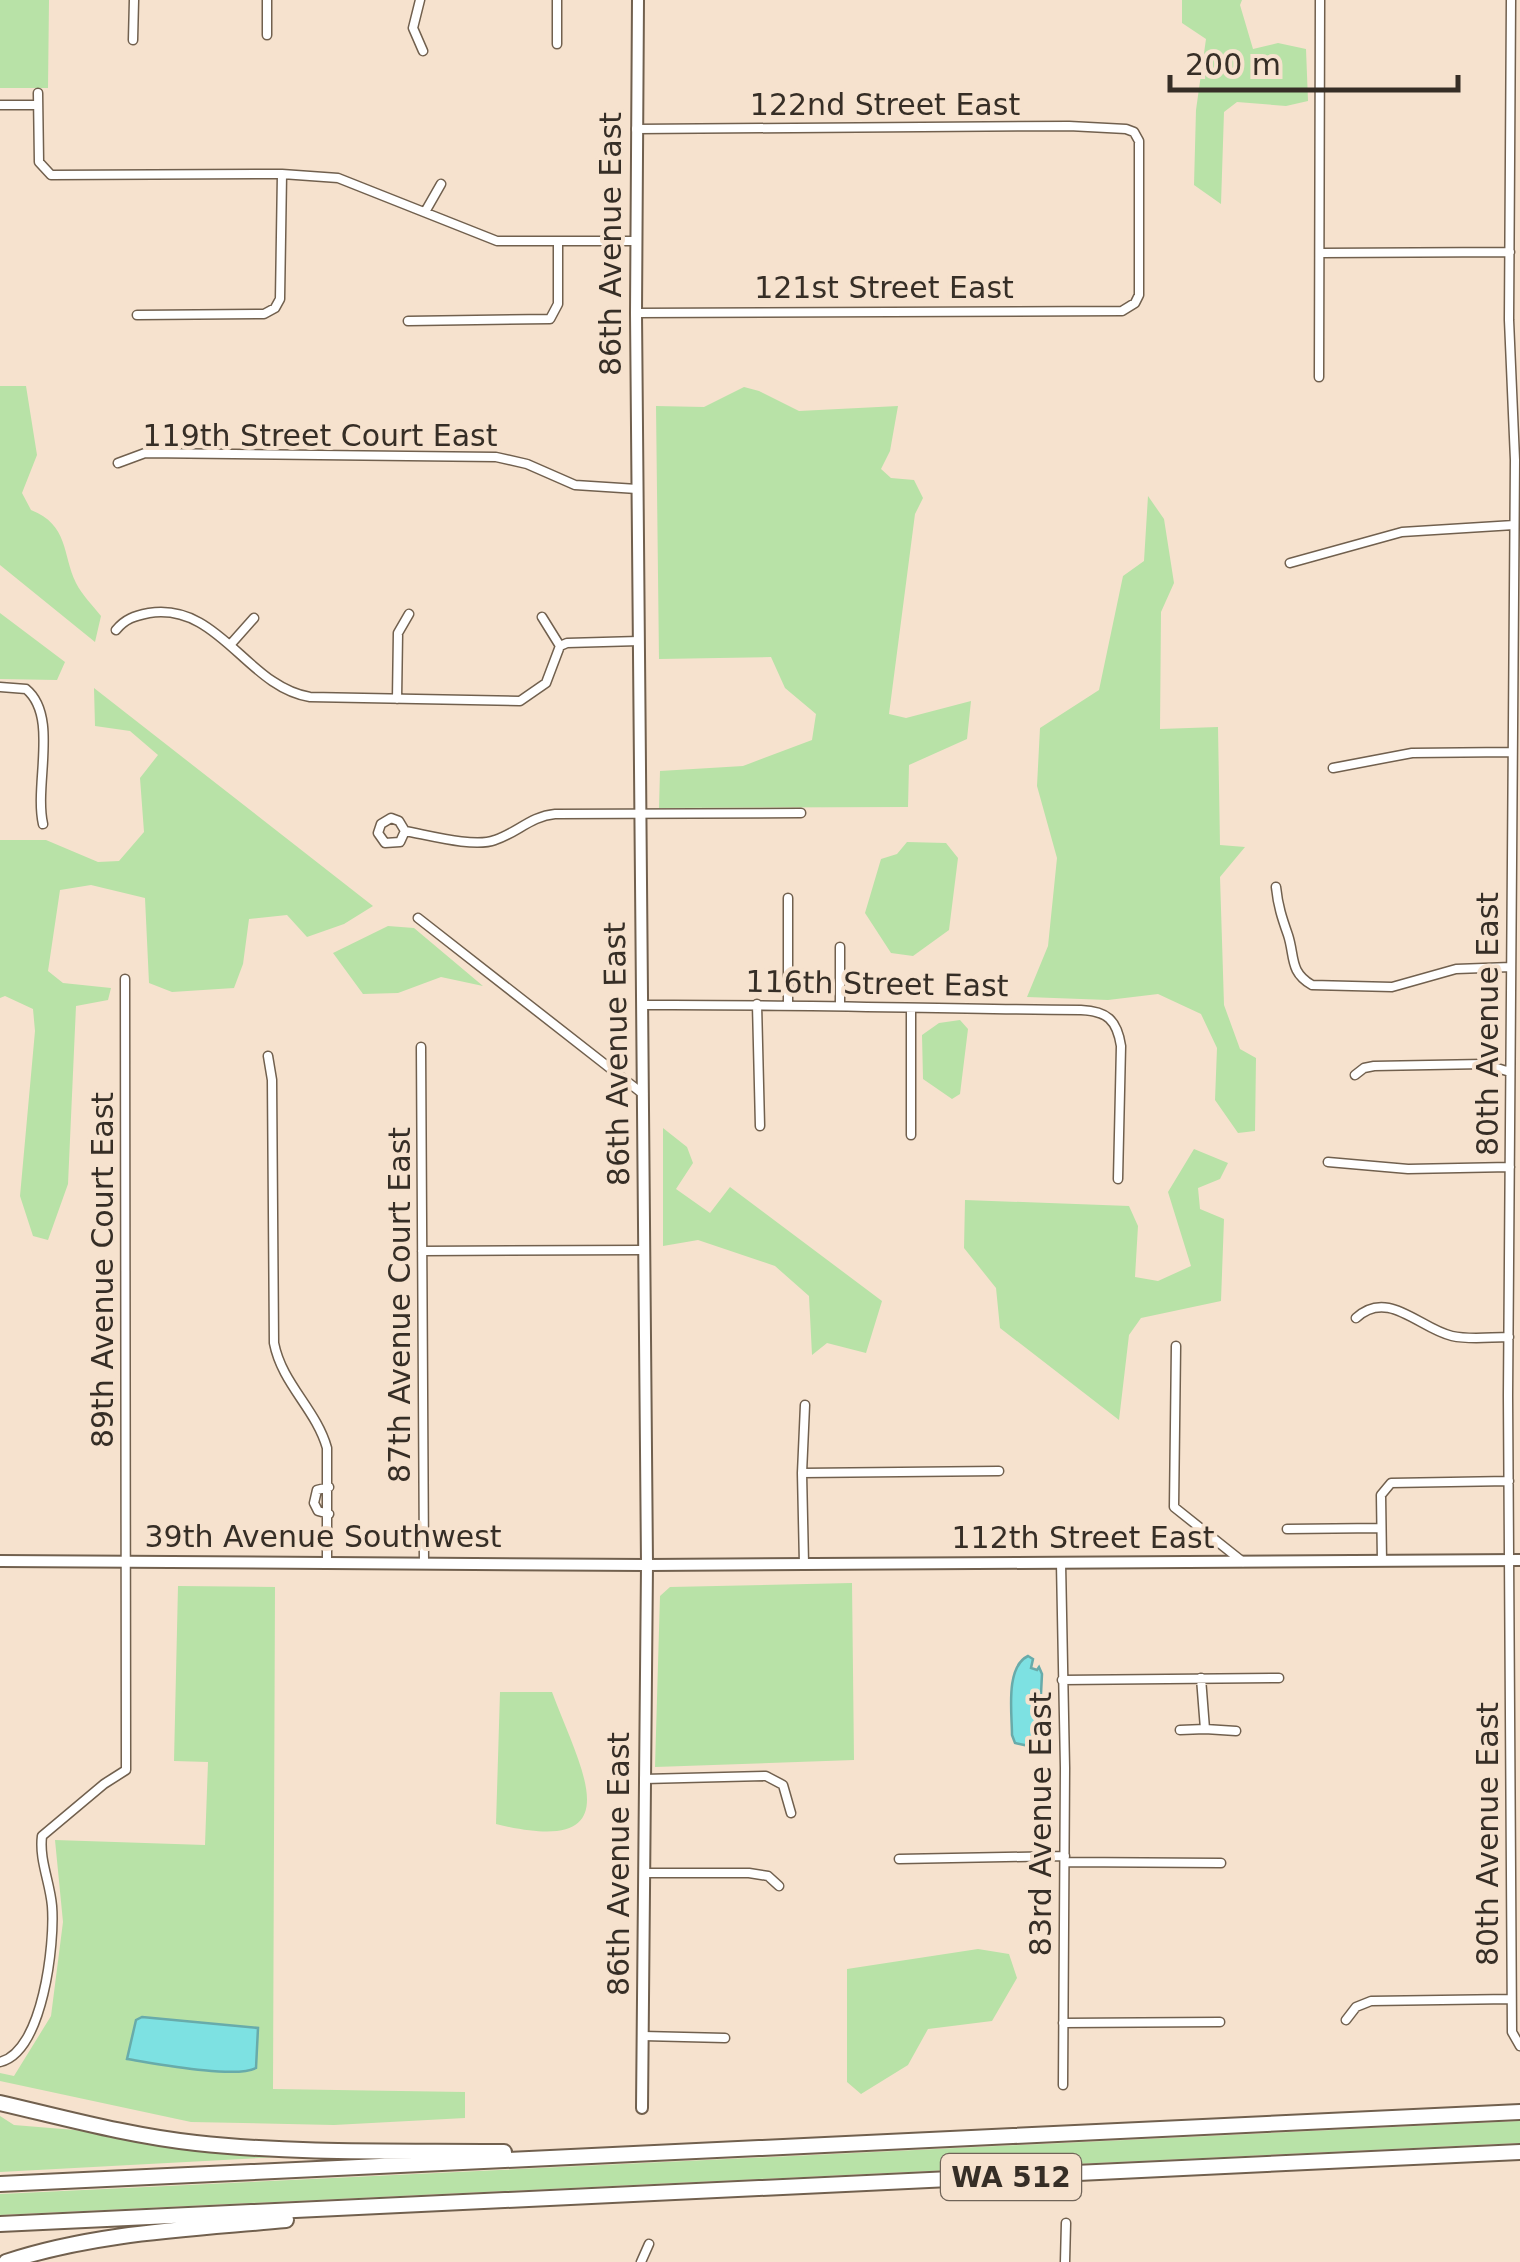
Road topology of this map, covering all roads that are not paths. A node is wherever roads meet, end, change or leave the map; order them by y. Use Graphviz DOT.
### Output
graph roads {
  1 [pos="134,0"];
  2 [pos="267,0"];
  3 [pos="420,0"];
  4 [pos="557,0"];
  5 [pos="638,0"];
  6 [pos="1320,0"];
  7 [pos="1511,0"];
  8 [pos="1516,33"];
  9 [pos="266,35"];
  10 [pos="134,40"];
  11 [pos="557,44"];
  12 [pos="424,51"];
  13 [pos="38,93"];
  14 [pos="0,106"];
  15 [pos="38,106"];
  16 [pos="636,128"];
  17 [pos="282,174"];
  18 [pos="441,184"];
  19 [pos="426,212"];
  20 [pos="558,241"];
  21 [pos="636,241"];
  22 [pos="1510,252"];
  23 [pos="1320,253"];
  24 [pos="1131,306"];
  25 [pos="636,312"];
  26 [pos="137,315"];
  27 [pos="408,321"];
  28 [pos="1319,377"];
  29 [pos="1518,460"];
  30 [pos="118,463"];
  31 [pos="637,489"];
  32 [pos="1514,524"];
  33 [pos="1290,563"];
  34 [pos="409,614"];
  35 [pos="542,617"];
  36 [pos="254,618"];
  37 [pos="116,630"];
  38 [pos="639,641"];
  39 [pos="230,645"];
  40 [pos="560,646"];
  41 [pos="0,687"];
  42 [pos="397,699"];
  43 [pos="1511,752"];
  44 [pos="1333,768"];
  45 [pos="801,813"];
  46 [pos="640,814"];
  47 [pos="44,824"];
  48 [pos="405,831"];
  49 [pos="1276,887"];
  50 [pos="788,898"];
  51 [pos="418,918"];
  52 [pos="840,947"];
  53 [pos="1510,967"];
  54 [pos="125,979"];
  55 [pos="757,1004"];
  56 [pos="788,1004"];
  57 [pos="840,1004"];
  58 [pos="642,1005"];
  59 [pos="912,1009"];
  60 [pos="420,1046"];
  61 [pos="268,1056"];
  62 [pos="1510,1072"];
  63 [pos="1354,1076"];
  64 [pos="642,1094"];
  65 [pos="760,1126"];
  66 [pos="1515,1133"];
  67 [pos="911,1135"];
  68 [pos="1328,1162"];
  69 [pos="1510,1167"];
  70 [pos="1118,1179"];
  71 [pos="644,1250"];
  72 [pos="422,1251"];
  73 [pos="1356,1318"];
  74 [pos="1509,1337"];
  75 [pos="1176,1346"];
  76 [pos="805,1405"];
  77 [pos="998,1472"];
  78 [pos="802,1473"];
  79 [pos="1509,1481"];
  80 [pos="329,1487"];
  81 [pos="329,1514"];
  82 [pos="1287,1528"];
  83 [pos="1382,1528"];
  84 [pos="1515,1560"];
  85 [pos="0,1561"];
  86 [pos="127,1561"];
  87 [pos="1382,1561"];
  88 [pos="327,1562"];
  89 [pos="1243,1562"];
  90 [pos="424,1563"];
  91 [pos="1061,1563"];
  92 [pos="804,1564"];
  93 [pos="646,1565"];
  94 [pos="1201,1678"];
  95 [pos="1279,1678"];
  96 [pos="1062,1680"];
  97 [pos="1510,1726"];
  98 [pos="1205,1728"];
  99 [pos="1180,1730"];
  100 [pos="1236,1731"];
  101 [pos="1520,1734"];
  102 [pos="1510,1769"];
  103 [pos="1520,1777"];
  104 [pos="644,1779"];
  105 [pos="791,1813"];
  106 [pos="898,1859"];
  107 [pos="1065,1859"];
  108 [pos="1221,1863"];
  109 [pos="644,1873"];
  110 [pos="779,1886"];
  111 [pos="1511,2000"];
  112 [pos="1346,2020"];
  113 [pos="1220,2022"];
  114 [pos="1063,2023"];
  115 [pos="643,2036"];
  116 [pos="725,2038"];
  117 [pos="1520,2046"];
  118 [pos="0,2062"];
  119 [pos="1063,2086"];
  120 [pos="0,2103"];
  121 [pos="642,2108"];
  122 [pos="1520,2112"];
  123 [pos="1520,2152"];
  124 [pos="664,2153"];
  125 [pos="0,2184"];
  126 [pos="501,2202"];
  127 [pos="1066,2223"];
  128 [pos="0,2224"];
  129 [pos="649,2244"];
  130 [pos="6,2262"];
  131 [pos="641,2262"];
  132 [pos="1066,2262"];
  1 -- 10 [label="street"];
  2 -- 9 [label="street"];
  3 -- 12 [label="street"];
  4 -- 11 [label="street"];
  5 -- 16 [label="street, 86th Avenue East"];
  6 -- 23 [label="street"];
  7 -- 8 [label="street, 80th Avenue East"];
  8 -- 22 [label="street, 80th Avenue East"];
  13 -- 15 [label="street"];
  14 -- 15 [label="street"];
  15 -- 17 [label="street"];
  16 -- 21 [label="street, 86th Avenue East"];
  16 -- 24 [label="street, 122nd Street East"];
  17 -- 19 [label="street"];
  17 -- 26 [label="street"];
  18 -- 19 [label="street"];
  19 -- 20 [label="street"];
  20 -- 21 [label="street"];
  20 -- 27 [label="street"];
  21 -- 25 [label="street, 86th Avenue East"];
  22 -- 23 [label="street"];
  22 -- 29 [label="street, 80th Avenue East"];
  23 -- 28 [label="street"];
  24 -- 25 [label="street, 121st Street East"];
  25 -- 31 [label="street, 86th Avenue East"];
  29 -- 32 [label="street, 80th Avenue East"];
  30 -- 31 [label="street, 119th Street Court East"];
  31 -- 38 [label="street, 86th Avenue East"];
  32 -- 33 [label="street"];
  32 -- 43 [label="street, 80th Avenue East"];
  34 -- 42 [label="street"];
  35 -- 40 [label="street"];
  36 -- 39 [label="street"];
  37 -- 39 [label="street"];
  38 -- 40 [label="street"];
  38 -- 46 [label="street, 86th Avenue East"];
  39 -- 42 [label="street"];
  40 -- 42 [label="street"];
  41 -- 47 [label="street"];
  43 -- 44 [label="street"];
  43 -- 53 [label="street, 80th Avenue East"];
  45 -- 46 [label="street"];
  46 -- 48 [label="street"];
  46 -- 58 [label="street, 86th Avenue East"];
  49 -- 53 [label="street"];
  50 -- 56 [label="street"];
  51 -- 64 [label="street"];
  52 -- 57 [label="street"];
  53 -- 62 [label="street, 80th Avenue East"];
  54 -- 86 [label="street, 89th Avenue Court East"];
  55 -- 56 [label="street, 116th Street East"];
  55 -- 58 [label="street, 116th Street East"];
  55 -- 65 [label="street"];
  56 -- 57 [label="street, 116th Street East"];
  57 -- 59 [label="street, 116th Street East"];
  58 -- 64 [label="street, 86th Avenue East"];
  59 -- 67 [label="street"];
  59 -- 70 [label="street, 116th Street East"];
  60 -- 72 [label="street, 87th Avenue Court East"];
  61 -- 80 [label="street"];
  62 -- 63 [label="street"];
  62 -- 66 [label="street, 80th Avenue East"];
  64 -- 71 [label="street, 86th Avenue East"];
  66 -- 69 [label="street, 80th Avenue East"];
  68 -- 69 [label="street"];
  69 -- 74 [label="street, 80th Avenue East"];
  71 -- 72 [label="street"];
  71 -- 93 [label="street, 86th Avenue East"];
  72 -- 90 [label="street, 87th Avenue Court East"];
  73 -- 74 [label="street"];
  74 -- 79 [label="street, 80th Avenue East"];
  75 -- 89 [label="street"];
  76 -- 78 [label="street"];
  77 -- 78 [label="street"];
  78 -- 92 [label="street"];
  79 -- 83 [label="street"];
  79 -- 84 [label="street, 80th Avenue East"];
  80 -- 81 [label="street"];
  80 -- 81 [label="street"];
  81 -- 88 [label="street"];
  82 -- 83 [label="street"];
  83 -- 87 [label="street"];
  84 -- 87 [label="street, 112th Street East"];
  84 -- 97 [label="street, 80th Avenue East"];
  85 -- 86 [label="street, 39th Avenue Southwest"];
  86 -- 88 [label="street, 39th Avenue Southwest"];
  86 -- 118 [label="street, 89th Avenue Court East"];
  87 -- 89 [label="street, 112th Street East"];
  88 -- 90 [label="street, 39th Avenue Southwest"];
  89 -- 91 [label="street, 112th Street East"];
  90 -- 93 [label="street, 39th Avenue Southwest"];
  91 -- 92 [label="street, 112th Street East"];
  91 -- 96 [label="street, 83rd Avenue East"];
  92 -- 93 [label="street, 112th Street East"];
  93 -- 104 [label="street, 86th Avenue East"];
  94 -- 95 [label="street"];
  94 -- 96 [label="street"];
  94 -- 98 [label="street"];
  96 -- 107 [label="street, 83rd Avenue East"];
  97 -- 101 [label="street"];
  97 -- 102 [label="street, 80th Avenue East"];
  98 -- 99 [label="street"];
  98 -- 100 [label="street"];
  102 -- 103 [label="street"];
  102 -- 111 [label="street, 80th Avenue East"];
  104 -- 105 [label="street"];
  104 -- 109 [label="street, 86th Avenue East"];
  106 -- 107 [label="street"];
  107 -- 108 [label="street"];
  107 -- 114 [label="street, 83rd Avenue East"];
  109 -- 110 [label="street"];
  109 -- 115 [label="street, 86th Avenue East"];
  111 -- 112 [label="street"];
  111 -- 117 [label="street, 80th Avenue East"];
  113 -- 114 [label="street"];
  114 -- 119 [label="street, 83rd Avenue East"];
  115 -- 116 [label="street"];
  115 -- 121 [label="street, 86th Avenue East"];
  120 -- 124 [label="highway"];
  122 -- 124 [label="highway, WA 512"];
  123 -- 126 [label="highway, WA 512"];
  124 -- 125 [label="highway, WA 512"];
  126 -- 128 [label="highway, WA 512"];
  126 -- 130 [label="highway"];
  127 -- 132 [label="street"];
  129 -- 131 [label="street"];
}
